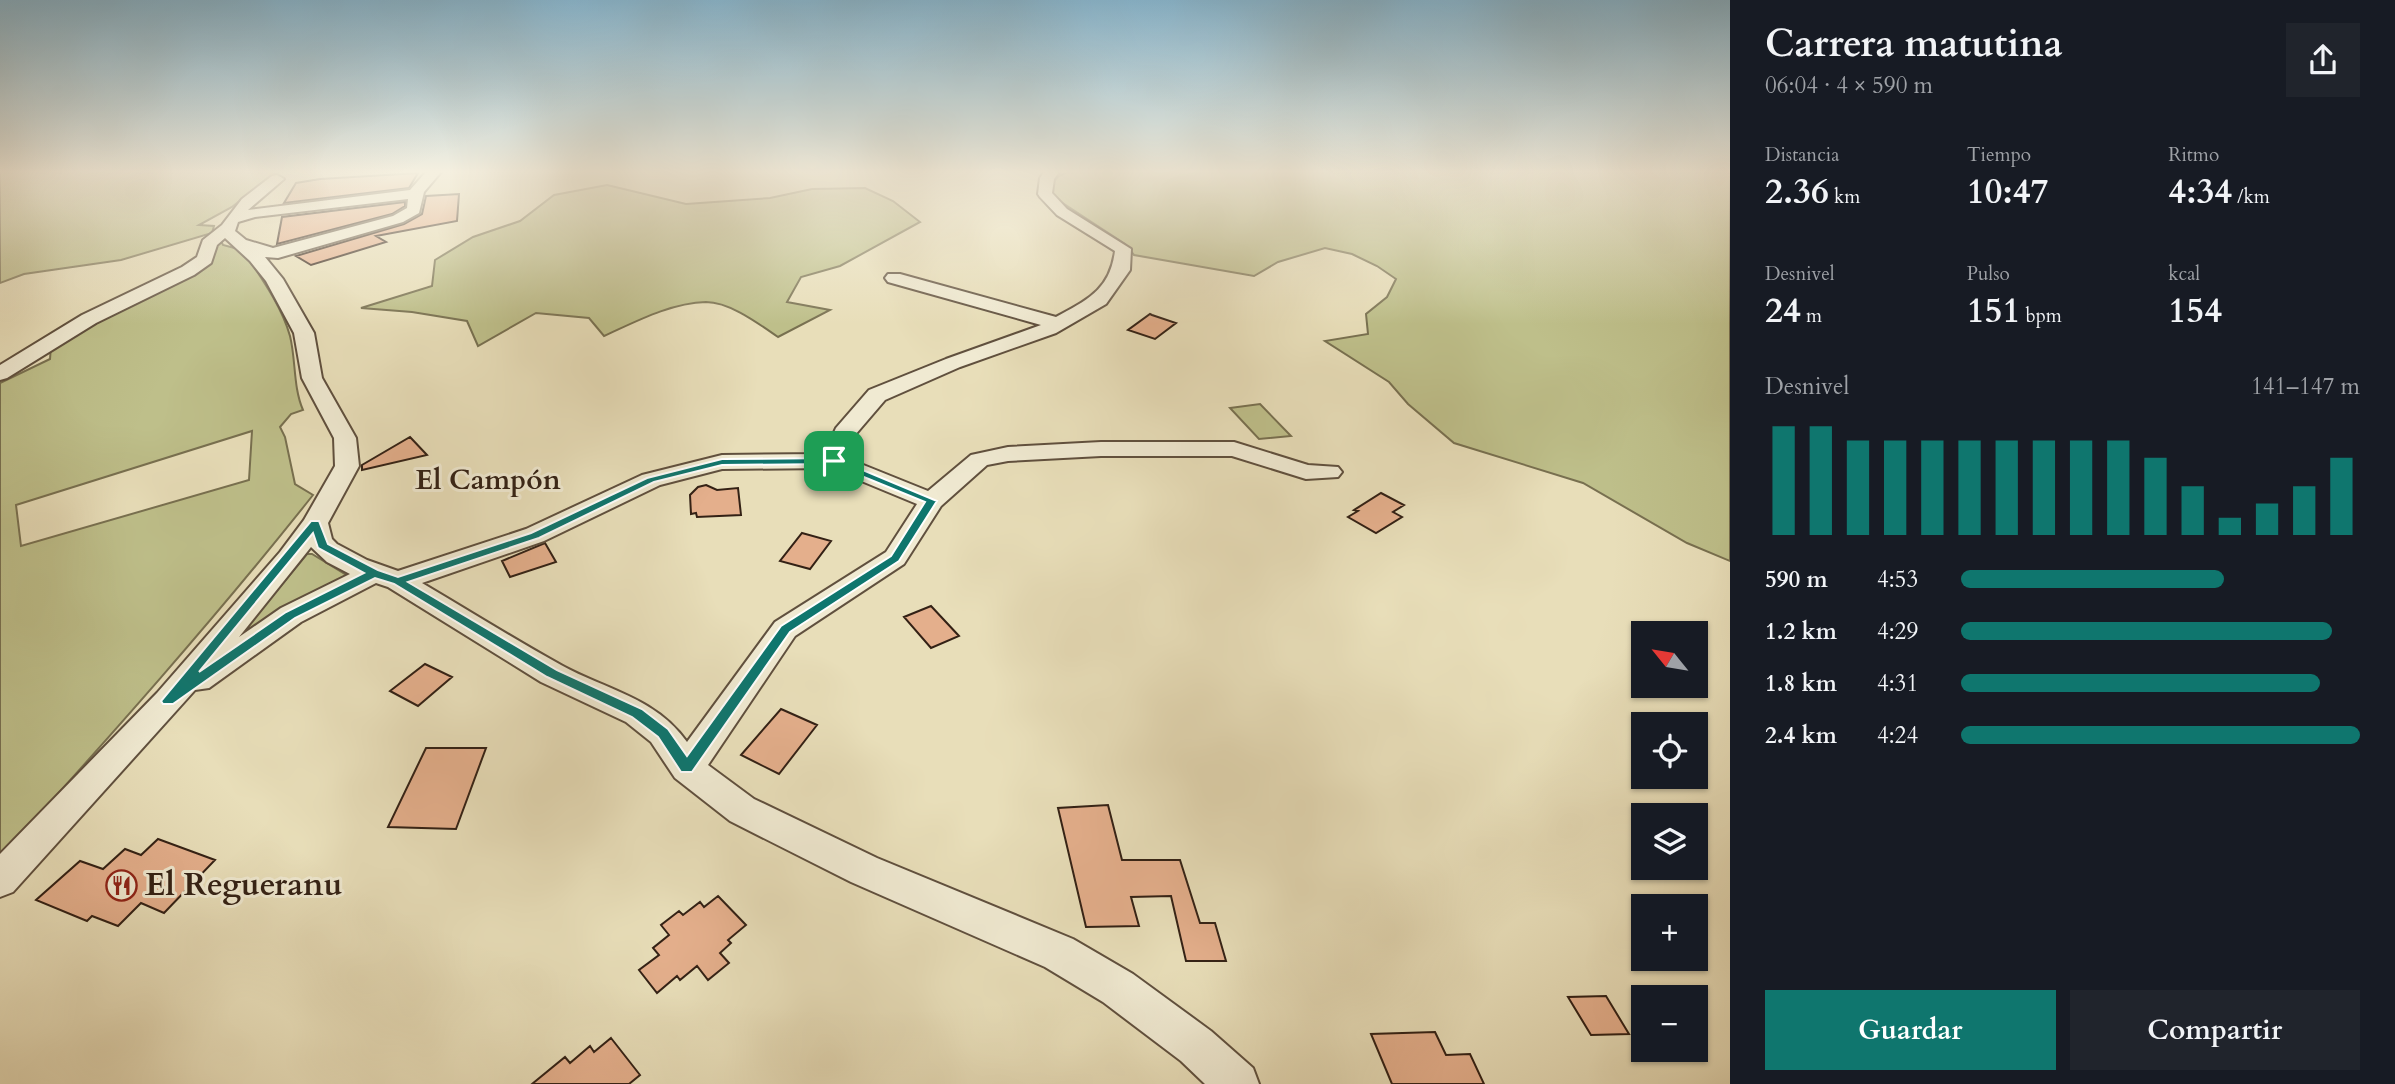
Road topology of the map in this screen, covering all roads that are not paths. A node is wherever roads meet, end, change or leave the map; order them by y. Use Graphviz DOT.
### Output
graph roads {
  1 [pos="230,223"];
  2 [pos="254,223"];
  3 [pos="385,223"];
  4 [pos="1079,223"];
  5 [pos="242,244"];
  6 [pos="272,254"];
  7 [pos="894,278"];
  8 [pos="274,279"];
  9 [pos="1058,324"];
  10 [pos="0,374"];
  11 [pos="834,461"];
  12 [pos="1330,472"];
  13 [pos="931,501"];
  14 [pos="315,523"];
  15 [pos="386,577"];
  16 [pos="168,701"];
  17 [pos="687,768"];
  18 [pos="0,880"];
  19 [pos="1237,1084"];
  1 -- 5 [label="street"];
  1 -- 10 [label="street"];
  2 -- 6 [label="street"];
  3 -- 6 [label="street"];
  4 -- 9 [label="street"];
  5 -- 6 [label="street"];
  5 -- 8 [label="street"];
  6 -- 8 [label="street"];
  7 -- 9 [label="street"];
  8 -- 14 [label="street"];
  9 -- 11 [label="street"];
  11 -- 13 [label="street"];
  11 -- 15 [label="street"];
  12 -- 13 [label="street"];
  13 -- 17 [label="street"];
  14 -- 15 [label="street"];
  14 -- 16 [label="street"];
  15 -- 16 [label="street"];
  15 -- 17 [label="street"];
  16 -- 18 [label="street"];
  17 -- 19 [label="street"];
}
